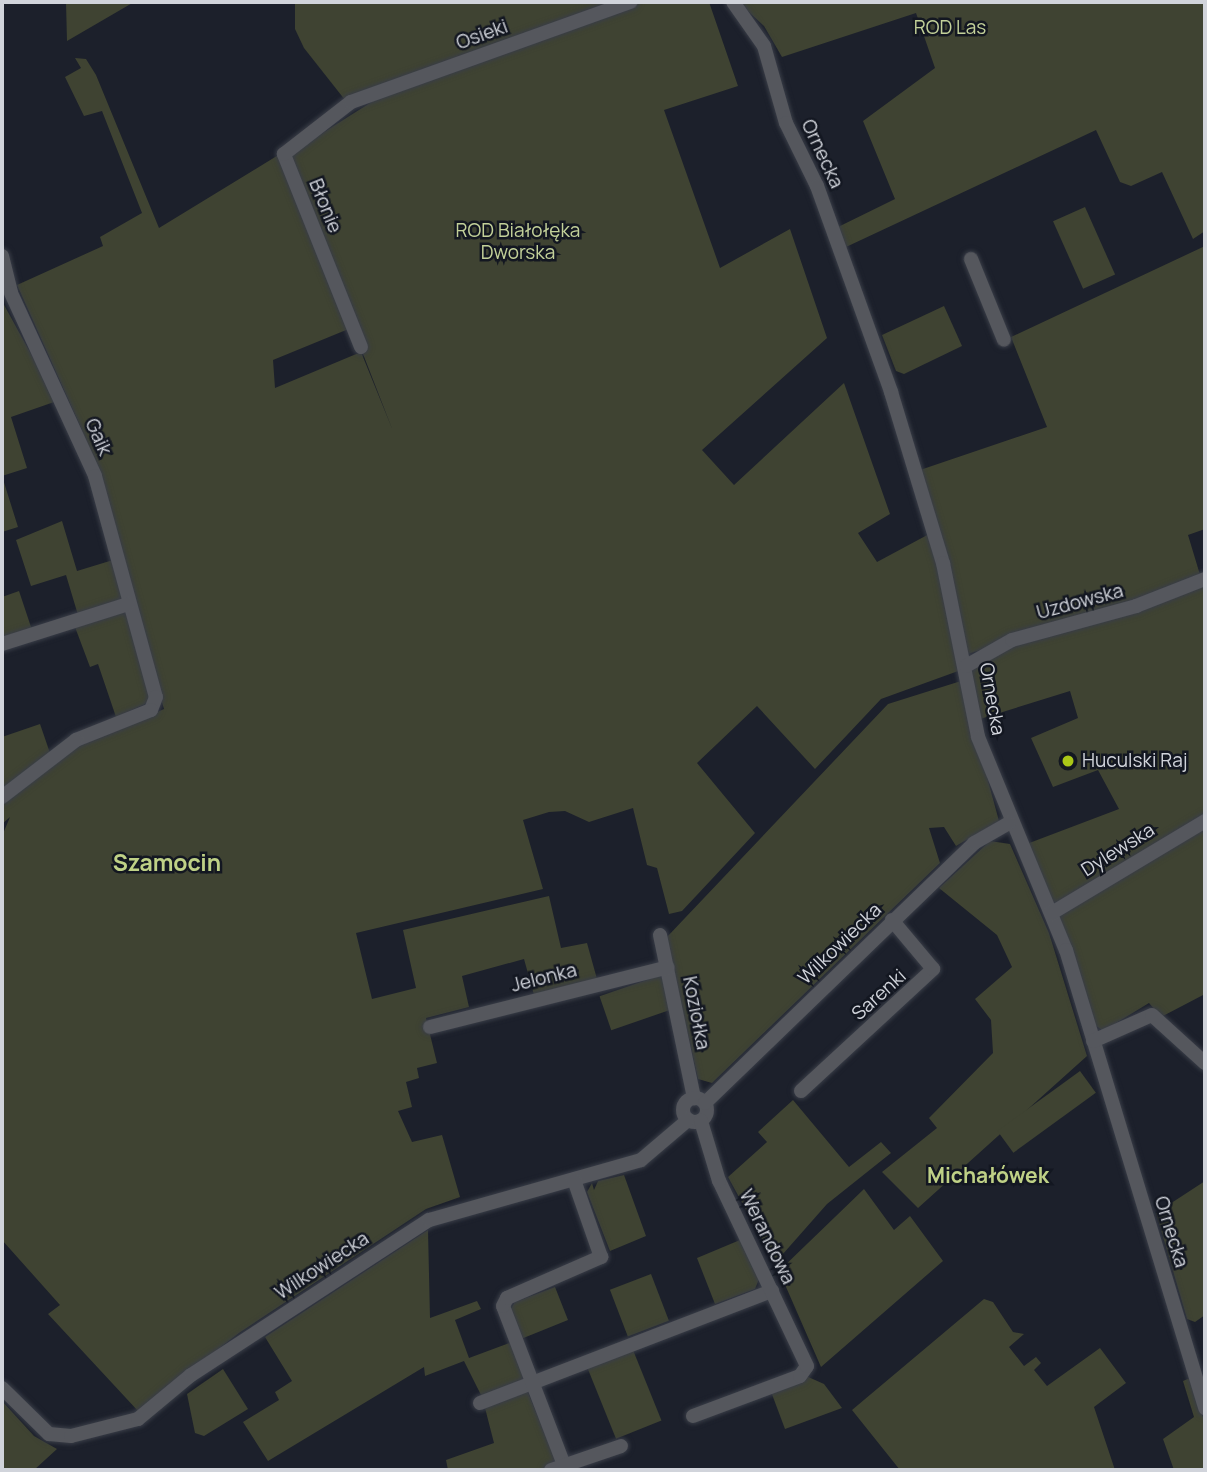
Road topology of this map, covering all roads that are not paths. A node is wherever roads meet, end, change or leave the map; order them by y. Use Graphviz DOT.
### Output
graph roads {
  1 [pos="631,2"];
  2 [pos="733,2"];
  3 [pos="346,104"];
  4 [pos="2,256"];
  5 [pos="971,259"];
  6 [pos="1004,340"];
  7 [pos="361,346"];
  8 [pos="1205,579"];
  9 [pos="128,604"];
  10 [pos="2,644"];
  11 [pos="966,666"];
  12 [pos="2,797"];
  13 [pos="1205,821"];
  14 [pos="1009,823"];
  15 [pos="1052,914"];
  16 [pos="892,920"];
  17 [pos="660,935"];
  18 [pos="668,967"];
  19 [pos="430,1027"];
  20 [pos="1093,1041"];
  21 [pos="1205,1063"];
  22 [pos="802,1091"];
  23 [pos="699,1100"];
  24 [pos="694,1121"];
  25 [pos="574,1180"];
  26 [pos="772,1291"];
  27 [pos="532,1383"];
  28 [pos="2,1388"];
  29 [pos="480,1403"];
  30 [pos="1205,1408"];
  31 [pos="693,1416"];
  32 [pos="621,1446"];
  33 [pos="557,1468"];
  1 -- 3 [label="street, Osieki"];
  2 -- 11 [label="street, Ornecka"];
  3 -- 7 [label="street, Błonie"];
  4 -- 9 [label="street, Gaik"];
  5 -- 6 [label="street"];
  8 -- 11 [label="street, Uzdowska"];
  9 -- 10 [label="street"];
  9 -- 12 [label="street, Gaik"];
  11 -- 14 [label="street, Ornecka"];
  13 -- 15 [label="street, Dylewska"];
  14 -- 15 [label="street, Ornecka"];
  14 -- 16 [label="street, Wilkowiecka"];
  15 -- 20 [label="street, Ornecka"];
  16 -- 22 [label="street, Sarenki"];
  16 -- 23 [label="street, Wilkowiecka"];
  17 -- 18 [label="street, Koziołka"];
  18 -- 19 [label="street, Jelonka"];
  18 -- 23 [label="street, Koziołka"];
  20 -- 21 [label="street"];
  20 -- 30 [label="street, Ornecka"];
  23 -- 24 [label="street"];
  23 -- 24 [label="street"];
  24 -- 25 [label="street, Wilkowiecka"];
  24 -- 26 [label="street, Werandowa"];
  25 -- 27 [label="street"];
  25 -- 28 [label="street, Wilkowiecka"];
  26 -- 27 [label="street"];
  26 -- 31 [label="street, Werandowa"];
  27 -- 29 [label="street"];
  27 -- 33 [label="street"];
  32 -- 33 [label="street"];
}
